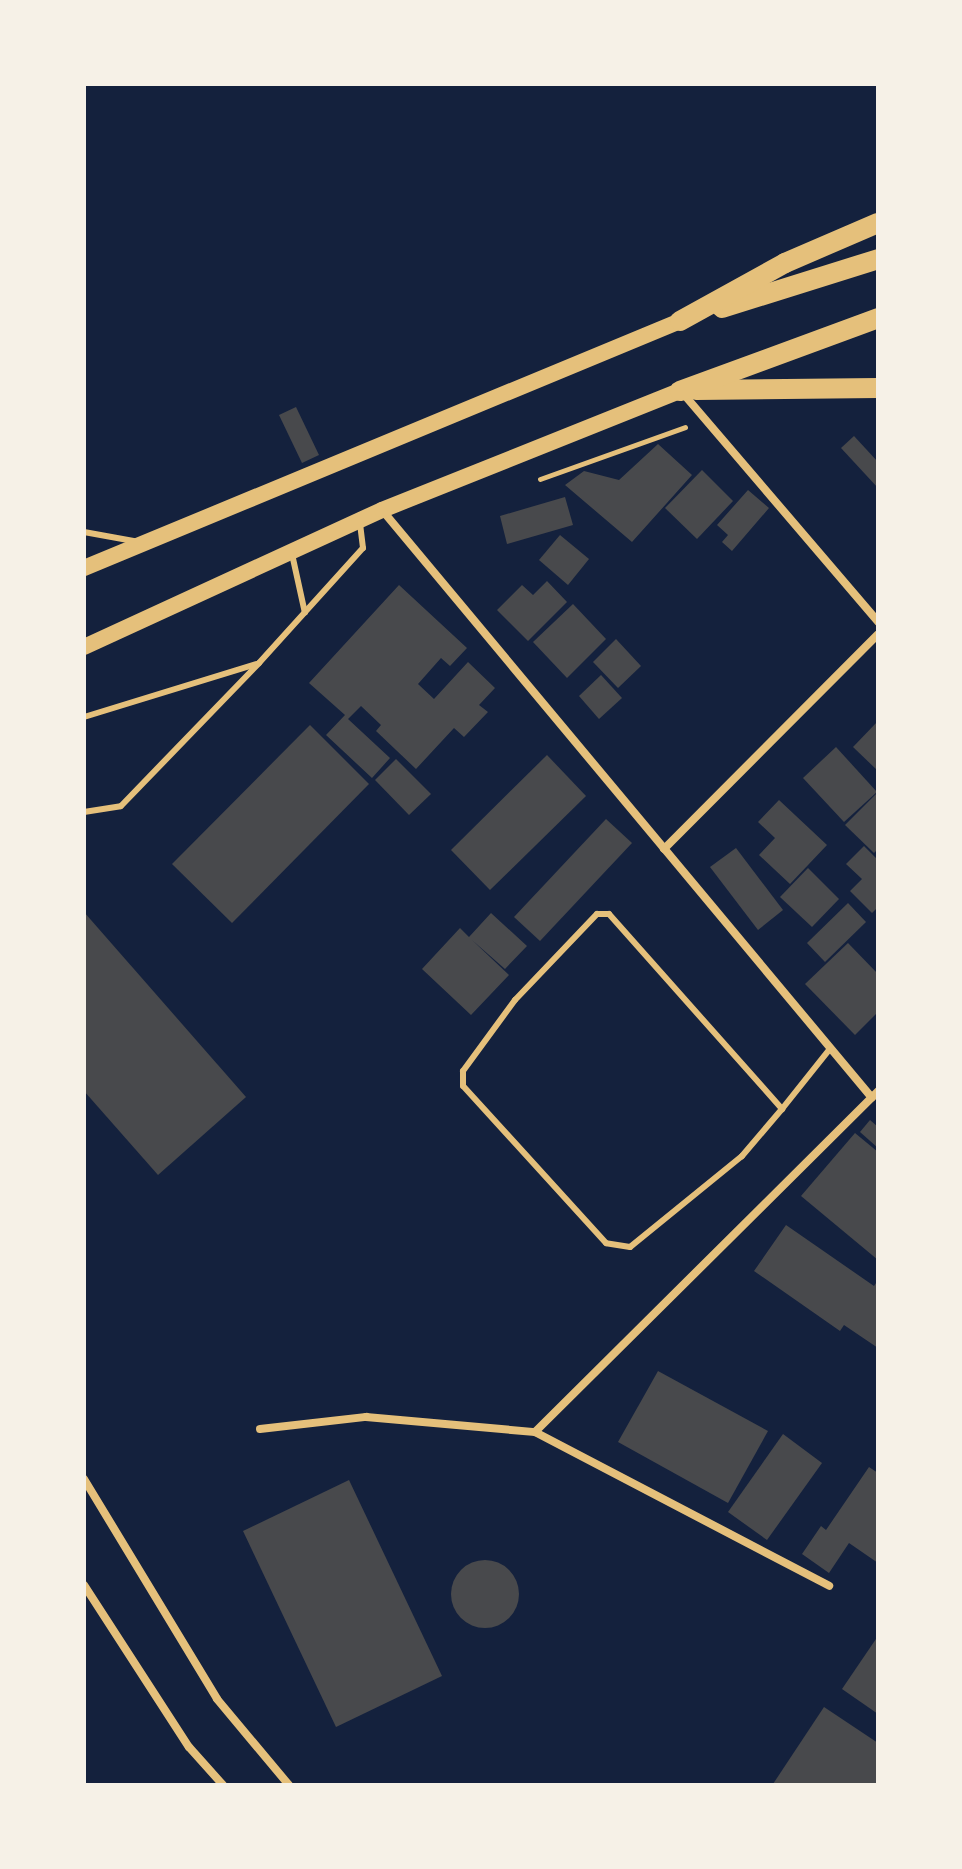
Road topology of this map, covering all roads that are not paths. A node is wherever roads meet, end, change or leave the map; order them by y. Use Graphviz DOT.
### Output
graph roads {
  1 [pos="878,223"];
  2 [pos="878,259"];
  3 [pos="878,318"];
  4 [pos="680,321"];
  5 [pos="878,388"];
  6 [pos="680,391"];
  7 [pos="382,510"];
  8 [pos="360,520"];
  9 [pos="84,532"];
  10 [pos="139,542"];
  11 [pos="291,551"];
  12 [pos="84,568"];
  13 [pos="305,613"];
  14 [pos="878,622"];
  15 [pos="878,634"];
  16 [pos="84,647"];
  17 [pos="259,663"];
  18 [pos="84,717"];
  19 [pos="84,812"];
  20 [pos="664,849"];
  21 [pos="829,1050"];
  22 [pos="875,1094"];
  23 [pos="782,1109"];
  24 [pos="260,1429"];
  25 [pos="535,1432"];
  26 [pos="84,1479"];
  27 [pos="84,1585"];
  28 [pos="829,1586"];
  29 [pos="223,1785"];
  30 [pos="289,1785"];
  1 -- 4 [label="main road"];
  2 -- 4 [label="main road"];
  3 -- 6 [label="main road"];
  4 -- 10 [label="main road"];
  5 -- 6 [label="main road"];
  6 -- 7 [label="main road"];
  6 -- 14 [label="street"];
  7 -- 8 [label="main road"];
  7 -- 20 [label="street"];
  8 -- 11 [label="main road"];
  8 -- 13 [label="lane"];
  9 -- 10 [label="lane"];
  10 -- 12 [label="main road"];
  11 -- 13 [label="lane"];
  11 -- 16 [label="main road"];
  13 -- 17 [label="lane"];
  15 -- 20 [label="street"];
  17 -- 18 [label="lane"];
  17 -- 19 [label="lane"];
  20 -- 21 [label="street"];
  21 -- 22 [label="street"];
  21 -- 23 [label="lane"];
  22 -- 25 [label="street"];
  23 -- 23 [label="lane"];
  24 -- 25 [label="street"];
  25 -- 28 [label="street"];
  26 -- 30 [label="street"];
  27 -- 29 [label="street"];
}
